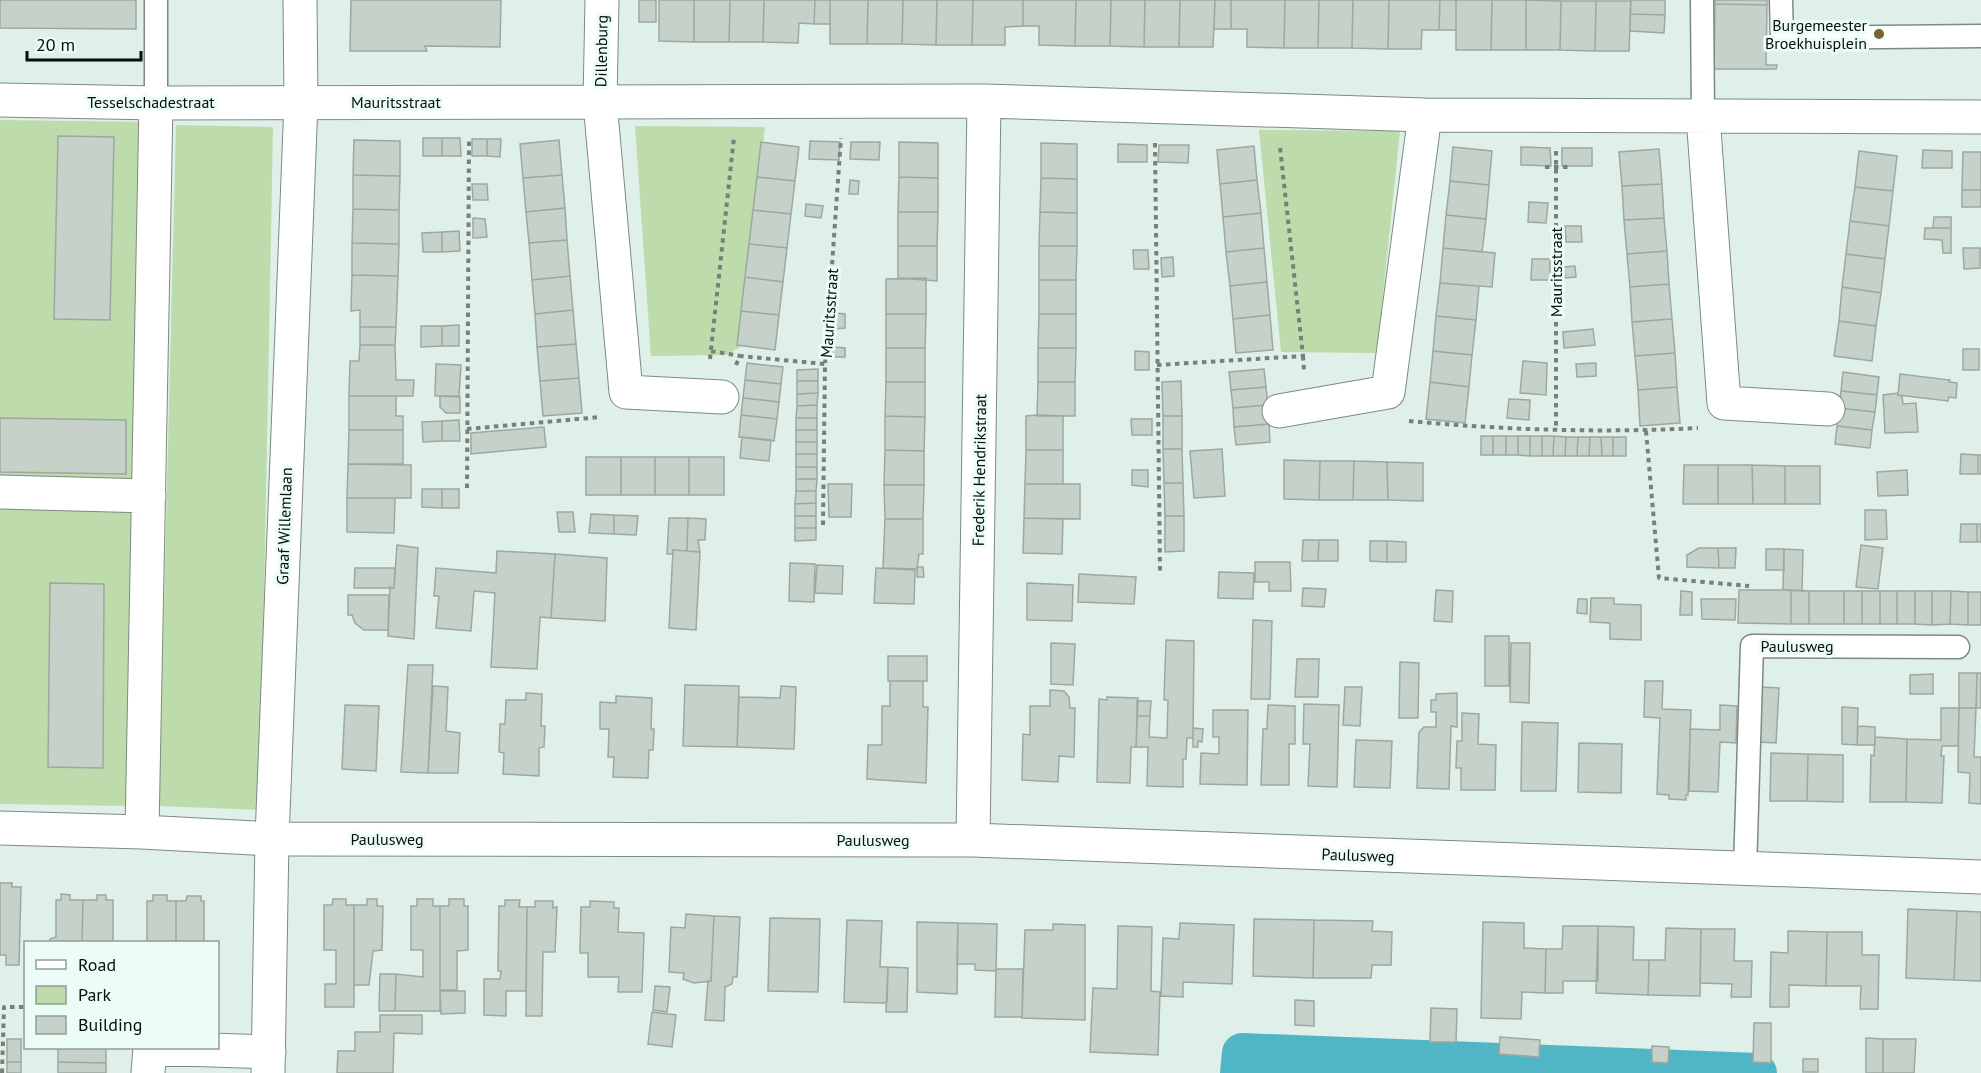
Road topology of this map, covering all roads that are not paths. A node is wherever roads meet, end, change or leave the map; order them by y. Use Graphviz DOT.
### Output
graph roads {
  1 [pos="156,0"];
  2 [pos="300,0"];
  3 [pos="602,0"];
  4 [pos="1702,0"];
  5 [pos="1781,0"];
  6 [pos="1981,36"];
  7 [pos="0,100"];
  8 [pos="984,101"];
  9 [pos="301,102"];
  10 [pos="600,102"];
  11 [pos="156,103"];
  12 [pos="1425,115"];
  13 [pos="1703,116"];
  14 [pos="1981,117"];
  15 [pos="714,396"];
  16 [pos="1828,409"];
  17 [pos="1279,411"];
  18 [pos="0,492"];
  19 [pos="149,496"];
  20 [pos="1958,647"];
  21 [pos="0,828"];
  22 [pos="142,832"];
  23 [pos="272,839"];
  24 [pos="973,840"];
  25 [pos="1745,870"];
  26 [pos="1981,878"];
  27 [pos="150,1049"];
  28 [pos="158,1049"];
  29 [pos="268,1063"];
  30 [pos="148,1073"];
  1 -- 11 [label="lane"];
  2 -- 9 [label="street, Graaf Willemlaan"];
  3 -- 10 [label="street, Dillenburg"];
  4 -- 13 [label="lane"];
  5 -- 6 [label="lane"];
  7 -- 11 [label="street, Tesselschadestraat"];
  8 -- 10 [label="street, Mauritsstraat"];
  8 -- 12 [label="street, Mauritsstraat"];
  8 -- 24 [label="street, Frederik Hendrikstraat"];
  9 -- 10 [label="street, Mauritsstraat"];
  9 -- 11 [label="street, Tesselschadestraat"];
  9 -- 23 [label="street, Graaf Willemlaan"];
  10 -- 15 [label="street"];
  11 -- 19 [label="street"];
  12 -- 13 [label="street, Mauritsstraat"];
  12 -- 17 [label="street"];
  13 -- 14 [label="street, Mauritsstraat"];
  13 -- 16 [label="street"];
  18 -- 19 [label="street"];
  19 -- 22 [label="street"];
  20 -- 25 [label="lane, Paulusweg"];
  21 -- 22 [label="street, Paulusweg"];
  22 -- 23 [label="street, Paulusweg"];
  23 -- 24 [label="street, Paulusweg"];
  23 -- 29 [label="street, Graaf Willemlaan"];
  24 -- 25 [label="street, Paulusweg"];
  25 -- 26 [label="street, Paulusweg"];
  27 -- 30 [label="street, Graaf Willemlaan"];
  28 -- 29 [label="street, Graaf Willemlaan"];
}
